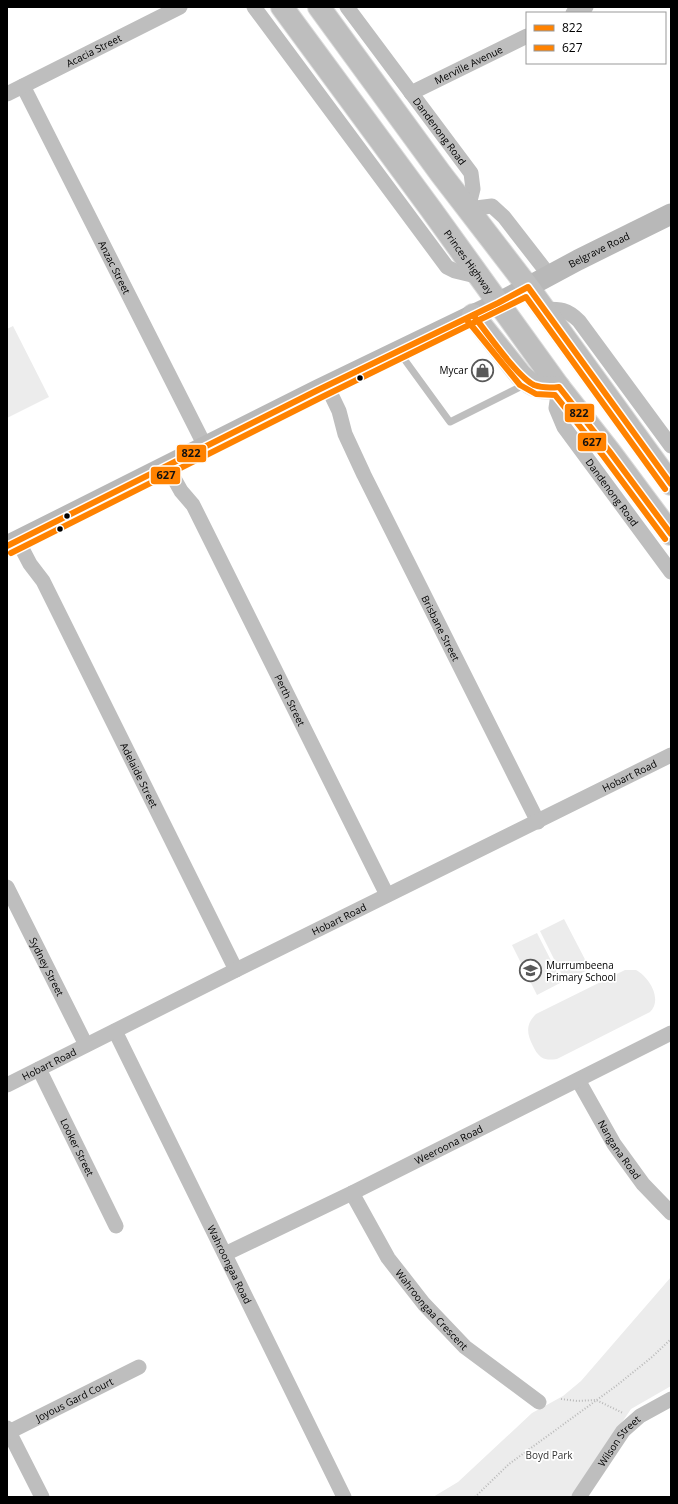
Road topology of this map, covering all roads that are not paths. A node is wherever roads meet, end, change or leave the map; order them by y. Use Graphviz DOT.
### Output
graph roads {
  1 [pos="180,7"];
  2 [pos="254,7"];
  3 [pos="282,7"];
  4 [pos="319,7"];
  5 [pos="347,7"];
  6 [pos="586,7"];
  7 [pos="576,12"];
  8 [pos="526,36"];
  9 [pos="23,86"];
  10 [pos="411,93"];
  11 [pos="7,94"];
  12 [pos="368,125"];
  13 [pos="358,146"];
  14 [pos="468,208"];
  15 [pos="671,214"];
  16 [pos="549,275"];
  17 [pos="480,277"];
  18 [pos="528,287"];
  19 [pos="498,303"];
  20 [pos="544,309"];
  21 [pos="473,315"];
  22 [pos="398,351"];
  23 [pos="528,382"];
  24 [pos="558,387"];
  25 [pos="323,388"];
  26 [pos="671,446"];
  27 [pos="206,448"];
  28 [pos="172,463"];
  29 [pos="671,484"];
  30 [pos="671,534"];
  31 [pos="17,541"];
  32 [pos="671,572"];
  33 [pos="671,755"];
  34 [pos="538,822"];
  35 [pos="7,887"];
  36 [pos="387,895"];
  37 [pos="236,970"];
  38 [pos="115,1031"];
  39 [pos="671,1032"];
  40 [pos="86,1045"];
  41 [pos="39,1069"];
  42 [pos="578,1080"];
  43 [pos="7,1085"];
  44 [pos="352,1193"];
  45 [pos="671,1213"];
  46 [pos="116,1226"];
  47 [pos="225,1254"];
  48 [pos="139,1367"];
  49 [pos="671,1399"];
  50 [pos="539,1402"];
  51 [pos="8,1430"];
  52 [pos="42,1497"];
  53 [pos="344,1497"];
  54 [pos="579,1497"];
  1 -- 9 [label="street, Acacia Street"];
  2 -- 13 [label="street"];
  3 -- 12 [label="highway, Princes Highway"];
  4 -- 14 [label="highway"];
  5 -- 10 [label="street, Dandenong Road"];
  6 -- 7 [label="street"];
  8 -- 10 [label="street, Merville Avenue"];
  9 -- 11 [label="street, Acacia Street"];
  9 -- 27 [label="street, Anzac Street"];
  10 -- 14 [label="street, Dandenong Road"];
  12 -- 13 [label="street"];
  12 -- 17 [label="highway, Princes Highway"];
  13 -- 17 [label="street"];
  14 -- 16 [label="street"];
  14 -- 18 [label="highway"];
  15 -- 16 [label="main road, Belgrave Road"];
  16 -- 18 [label="main road, Belgrave Road"];
  17 -- 19 [label="highway, Princes Highway"];
  18 -- 19 [label="main road, Belgrave Road"];
  18 -- 20 [label="highway"];
  19 -- 21 [label="main road, Belgrave Road"];
  19 -- 24 [label="highway, Princes Highway"];
  20 -- 26 [label="street"];
  20 -- 29 [label="highway"];
  21 -- 22 [label="main road, Belgrave Road"];
  21 -- 23 [label="highway"];
  22 -- 23 [label="lane"];
  22 -- 25 [label="main road, Belgrave Road"];
  23 -- 24 [label="highway"];
  24 -- 30 [label="highway, Princes Highway"];
  24 -- 32 [label="street, Dandenong Road"];
  25 -- 27 [label="main road, Belgrave Road"];
  25 -- 34 [label="street, Brisbane Street"];
  27 -- 28 [label="main road, Belgrave Road"];
  28 -- 31 [label="main road, Belgrave Road"];
  28 -- 36 [label="street, Perth Street"];
  31 -- 37 [label="street, Adelaide Street"];
  33 -- 34 [label="street, Hobart Road"];
  34 -- 36 [label="street, Hobart Road"];
  35 -- 40 [label="street, Sydney Street"];
  36 -- 37 [label="street, Hobart Road"];
  37 -- 38 [label="street, Hobart Road"];
  38 -- 40 [label="street, Hobart Road"];
  38 -- 47 [label="street, Wahroongaa Road"];
  39 -- 42 [label="street, Weeroona Road"];
  40 -- 41 [label="street, Hobart Road"];
  41 -- 43 [label="street, Hobart Road"];
  41 -- 46 [label="street, Looker Street"];
  42 -- 44 [label="street, Weeroona Road"];
  42 -- 45 [label="street, Nangana Road"];
  44 -- 47 [label="street, Weeroona Road"];
  44 -- 50 [label="street, Wahroongaa Crescent"];
  47 -- 53 [label="street, Wahroongaa Road"];
  48 -- 51 [label="street, Joyous Gard Court"];
  49 -- 54 [label="street, Wilson Street"];
  51 -- 52 [label="street"];
}
